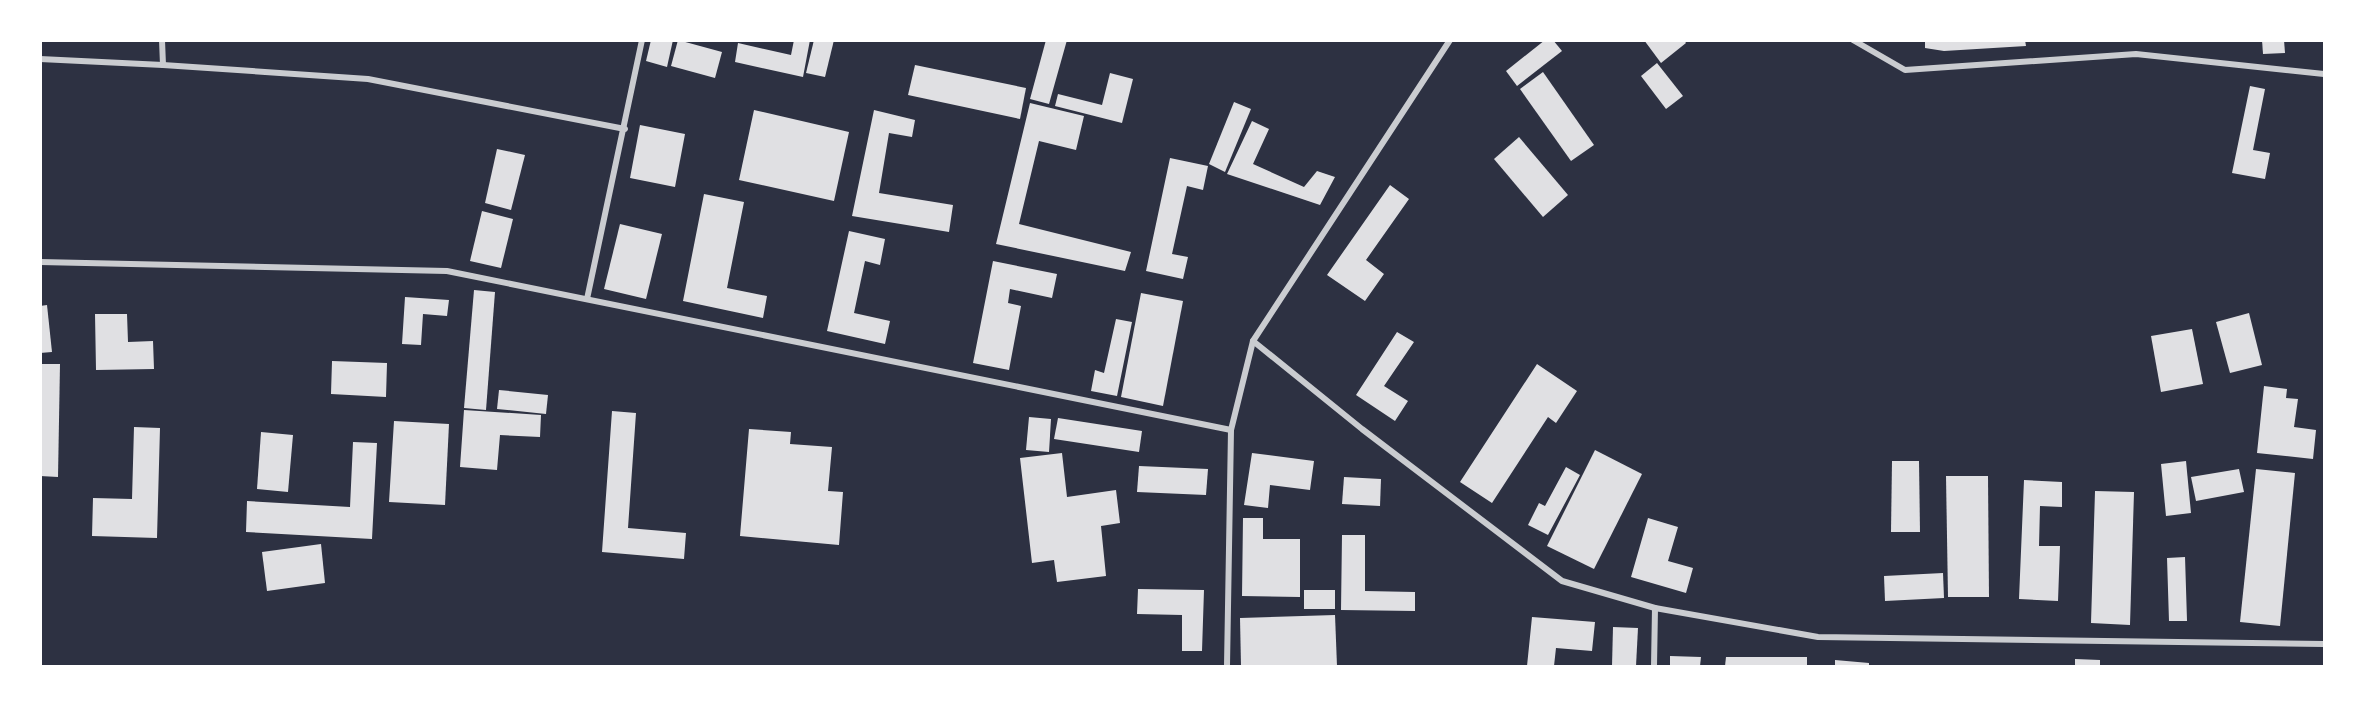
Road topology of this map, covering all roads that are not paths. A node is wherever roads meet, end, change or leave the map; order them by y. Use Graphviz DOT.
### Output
graph roads {
  1 [pos="162,40"];
  2 [pos="642,40"];
  3 [pos="1450,40"];
  4 [pos="1852,40"];
  5 [pos="40,59"];
  6 [pos="163,64"];
  7 [pos="2325,74"];
  8 [pos="625,129"];
  9 [pos="40,262"];
  10 [pos="587,299"];
  11 [pos="1253,341"];
  12 [pos="1232,430"];
  13 [pos="1655,608"];
  14 [pos="2325,644"];
  15 [pos="1227,666"];
  16 [pos="1654,666"];
  1 -- 6 [label="street"];
  2 -- 8 [label="street"];
  3 -- 11 [label="street"];
  4 -- 7 [label="street"];
  5 -- 6 [label="street"];
  6 -- 8 [label="street"];
  8 -- 10 [label="street"];
  9 -- 10 [label="street"];
  10 -- 12 [label="street"];
  11 -- 12 [label="street"];
  11 -- 13 [label="street"];
  12 -- 15 [label="street"];
  13 -- 14 [label="street"];
  13 -- 16 [label="street"];
}
